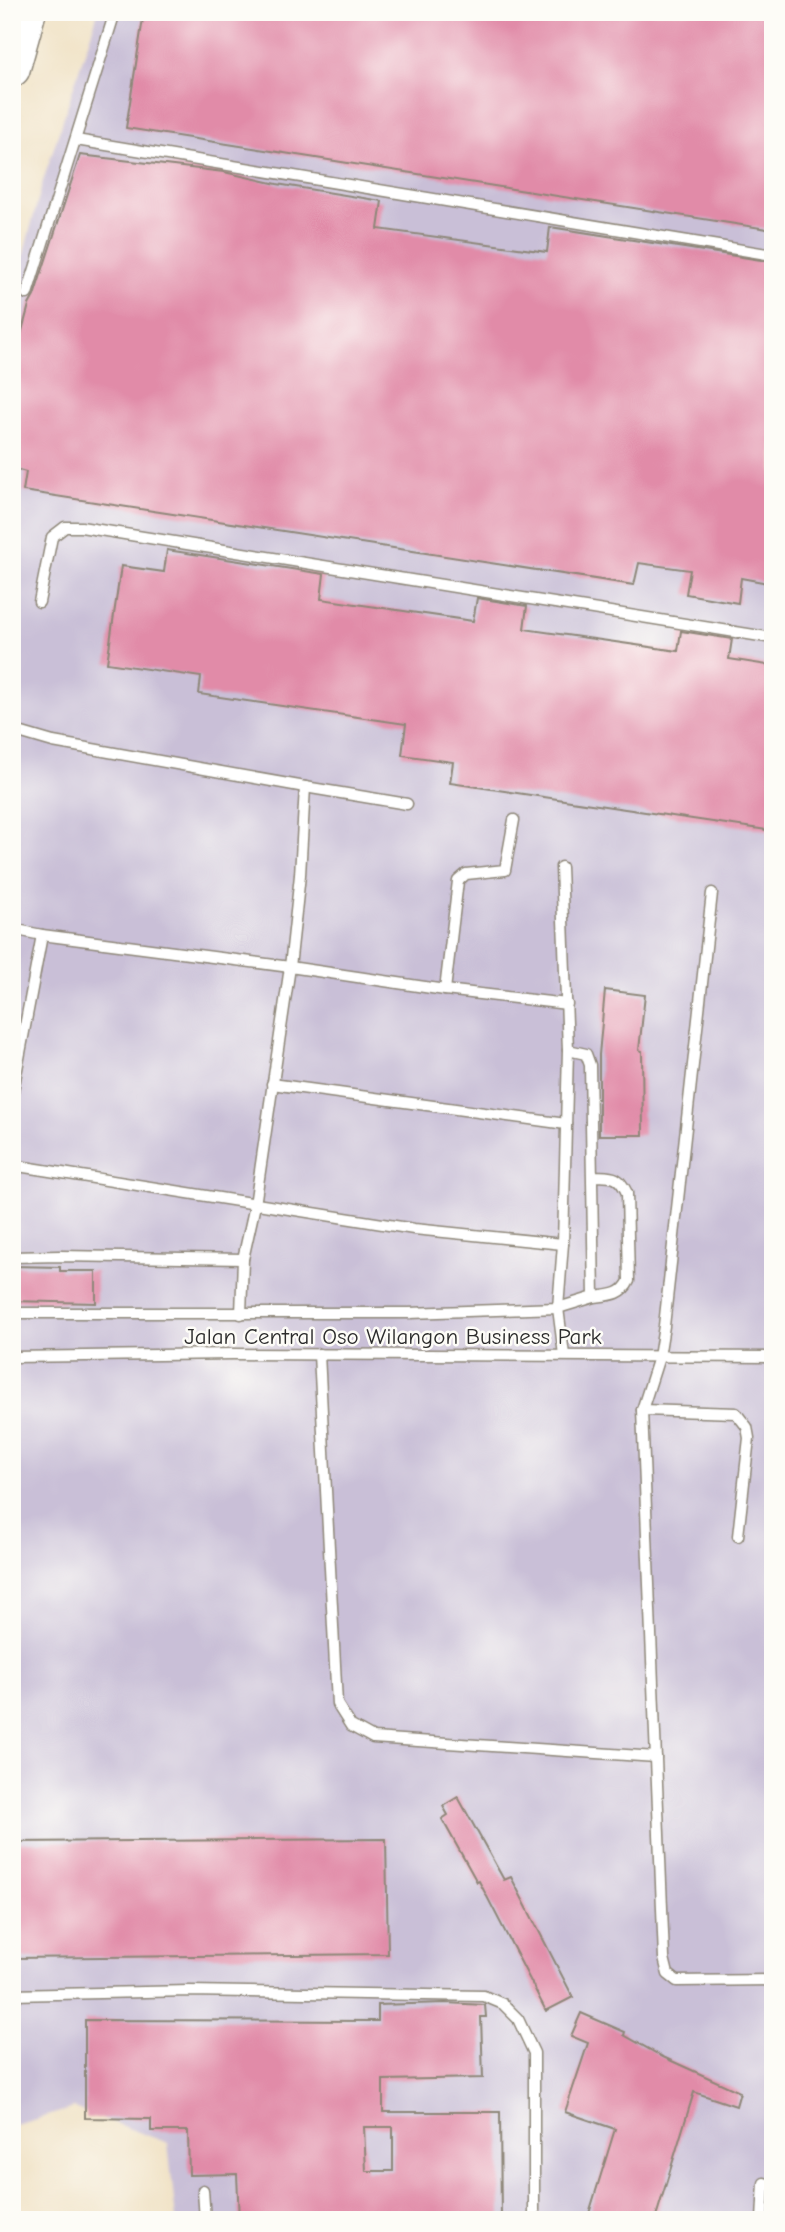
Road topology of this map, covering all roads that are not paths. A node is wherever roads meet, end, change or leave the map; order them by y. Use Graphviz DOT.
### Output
graph roads {
  1 [pos="29,12"];
  2 [pos="116,12"];
  3 [pos="12,69"];
  4 [pos="76,141"];
  5 [pos="773,255"];
  6 [pos="27,294"];
  7 [pos="39,602"];
  8 [pos="773,638"];
  9 [pos="12,730"];
  10 [pos="305,787"];
  11 [pos="407,804"];
  12 [pos="514,820"];
  13 [pos="561,867"];
  14 [pos="712,893"];
  15 [pos="12,929"];
  16 [pos="42,935"];
  17 [pos="290,967"];
  18 [pos="445,990"];
  19 [pos="567,1004"];
  20 [pos="568,1050"];
  21 [pos="272,1084"];
  22 [pos="12,1096"];
  23 [pos="566,1124"];
  24 [pos="12,1165"];
  25 [pos="593,1176"];
  26 [pos="255,1205"];
  27 [pos="563,1244"];
  28 [pos="12,1257"];
  29 [pos="243,1259"];
  30 [pos="594,1297"];
  31 [pos="558,1308"];
  32 [pos="12,1313"];
  33 [pos="241,1314"];
  34 [pos="319,1354"];
  35 [pos="564,1355"];
  36 [pos="12,1357"];
  37 [pos="659,1357"];
  38 [pos="773,1357"];
  39 [pos="642,1409"];
  40 [pos="738,1536"];
  41 [pos="656,1757"];
  42 [pos="773,1980"];
  43 [pos="12,1995"];
  44 [pos="773,2186"];
  45 [pos="203,2190"];
  46 [pos="205,2220"];
  47 [pos="534,2220"];
  48 [pos="762,2220"];
  1 -- 3 [label="highway"];
  2 -- 4 [label="lane"];
  4 -- 5 [label="lane"];
  4 -- 6 [label="lane"];
  7 -- 8 [label="lane"];
  9 -- 10 [label="lane"];
  10 -- 11 [label="lane"];
  10 -- 17 [label="lane"];
  12 -- 18 [label="lane"];
  13 -- 19 [label="lane"];
  14 -- 37 [label="lane"];
  15 -- 16 [label="lane"];
  16 -- 17 [label="lane"];
  16 -- 22 [label="lane"];
  17 -- 18 [label="lane"];
  17 -- 21 [label="lane"];
  18 -- 19 [label="lane"];
  19 -- 20 [label="lane"];
  20 -- 23 [label="lane"];
  20 -- 25 [label="lane"];
  21 -- 23 [label="lane"];
  21 -- 26 [label="lane"];
  23 -- 27 [label="lane"];
  24 -- 26 [label="lane"];
  25 -- 30 [label="lane"];
  25 -- 30 [label="lane"];
  26 -- 27 [label="lane"];
  26 -- 29 [label="lane"];
  27 -- 31 [label="lane"];
  28 -- 29 [label="lane"];
  29 -- 33 [label="lane"];
  30 -- 31 [label="lane"];
  31 -- 33 [label="lane"];
  31 -- 35 [label="lane"];
  32 -- 33 [label="lane"];
  34 -- 35 [label="lane, Jalan Central Oso Wilangon Business Park"];
  34 -- 36 [label="lane, Jalan Central Oso Wilangon Business Park"];
  34 -- 41 [label="lane"];
  35 -- 37 [label="lane, Jalan Central Oso Wilangon Business Park"];
  37 -- 38 [label="lane, Jalan Central Oso Wilangon Business Park"];
  37 -- 39 [label="lane"];
  39 -- 40 [label="lane"];
  39 -- 41 [label="lane"];
  41 -- 42 [label="lane"];
  43 -- 47 [label="lane"];
  44 -- 48 [label="lane"];
  45 -- 46 [label="lane"];
}
